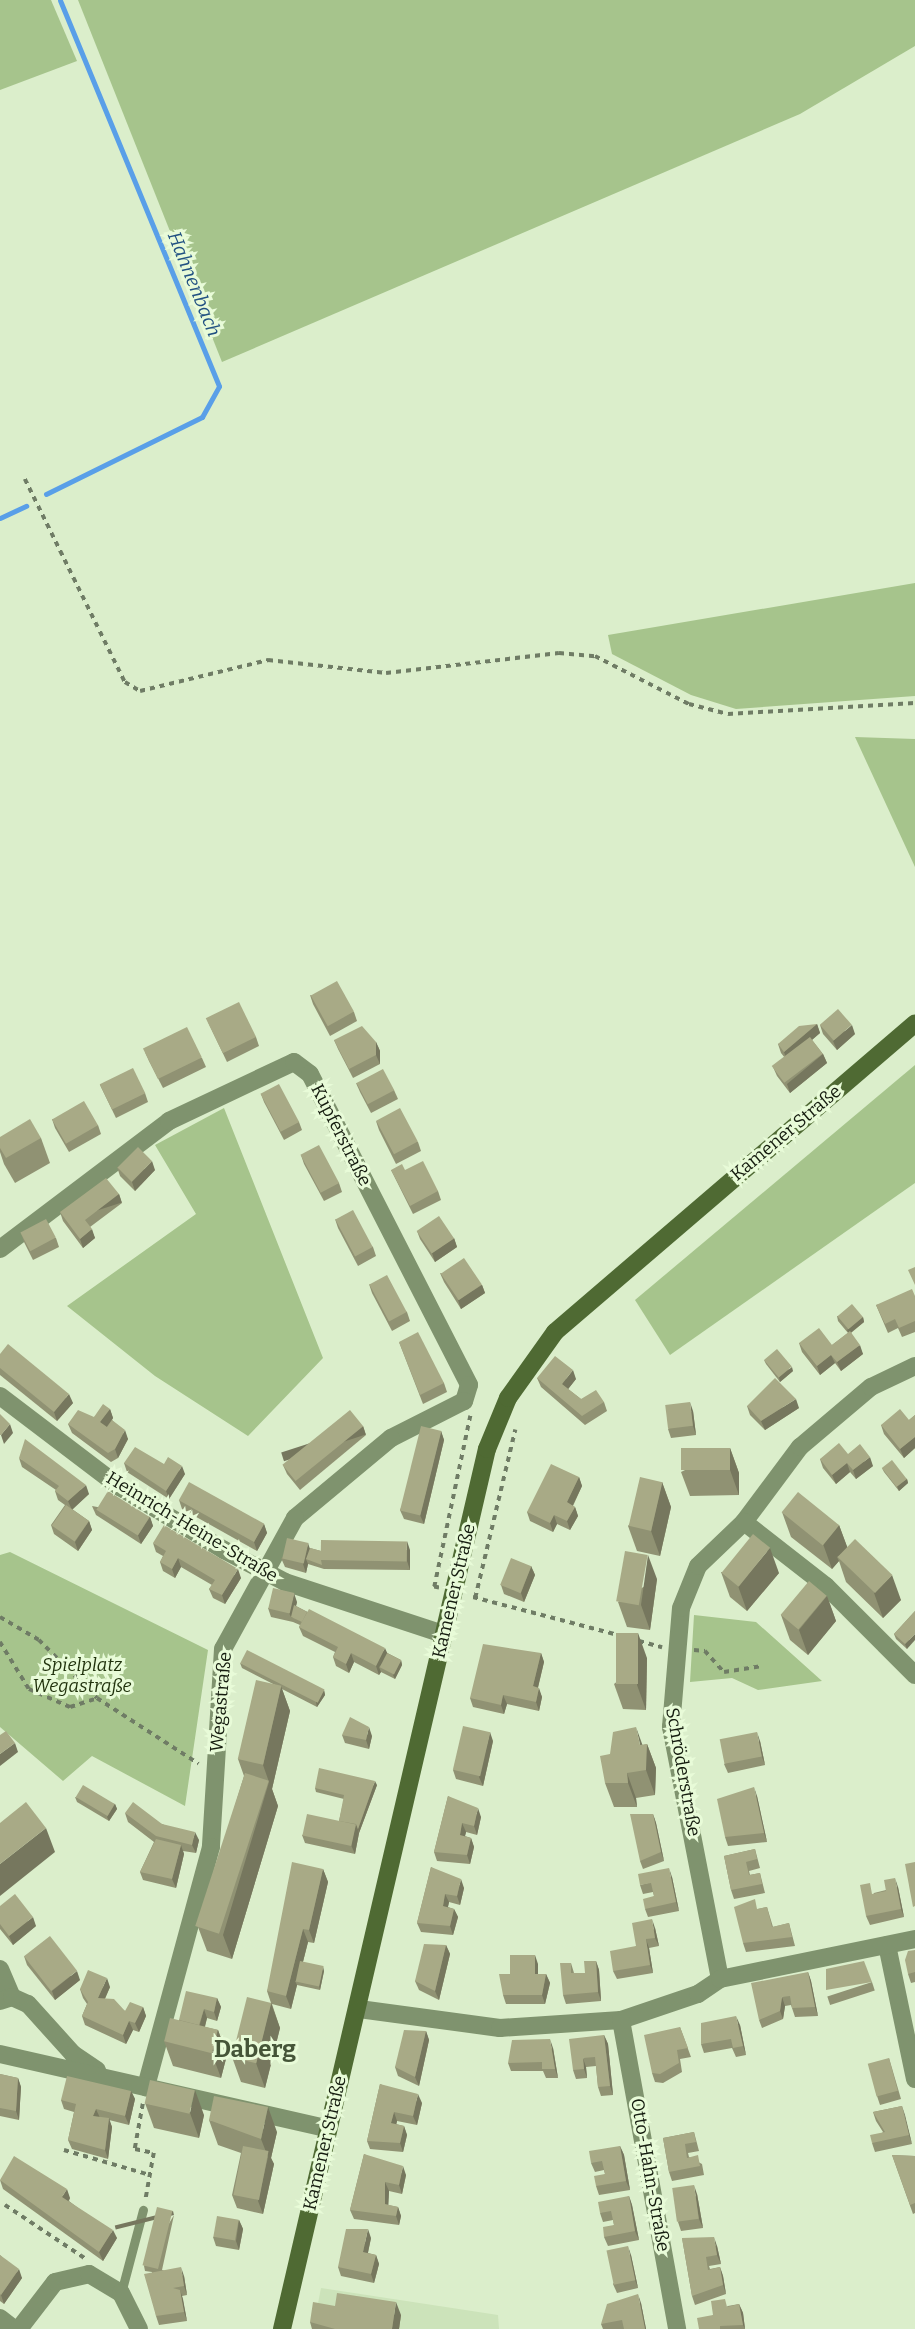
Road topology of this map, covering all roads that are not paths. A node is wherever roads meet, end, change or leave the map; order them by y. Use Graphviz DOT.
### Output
graph roads {
  1 [pos="915,1023"];
  2 [pos="0,1249"];
  3 [pos="915,1366"];
  4 [pos="0,1396"];
  5 [pos="464,1401"];
  6 [pos="744,1522"];
  7 [pos="264,1571"];
  8 [pos="443,1634"];
  9 [pos="915,1675"];
  10 [pos="915,1939"];
  11 [pos="887,1945"];
  12 [pos="0,1969"];
  13 [pos="720,1979"];
  14 [pos="6,1999"];
  15 [pos="359,2009"];
  16 [pos="621,2021"];
  17 [pos="0,2054"];
  18 [pos="100,2073"];
  19 [pos="915,2079"];
  20 [pos="146,2087"];
  21 [pos="327,2128"];
  22 [pos="143,2210"];
  23 [pos="121,2293"];
  24 [pos="0,2318"];
  25 [pos="14,2329"];
  26 [pos="19,2329"];
  27 [pos="139,2329"];
  28 [pos="282,2329"];
  29 [pos="677,2329"];
  1 -- 8 [label="main road, Kamener Straße"];
  2 -- 5 [label="street, Kupferstraße"];
  3 -- 6 [label="street, Schröderstraße"];
  4 -- 7 [label="street, Heinrich-Heine-Straße"];
  5 -- 7 [label="street, Wegastraße"];
  6 -- 9 [label="street"];
  6 -- 13 [label="street, Schröderstraße"];
  7 -- 8 [label="street, Heinrich-Heine-Straße"];
  7 -- 20 [label="street, Wegastraße"];
  8 -- 15 [label="main road, Kamener Straße"];
  10 -- 11 [label="street"];
  11 -- 13 [label="street"];
  11 -- 19 [label="street"];
  12 -- 14 [label="street"];
  13 -- 16 [label="street"];
  14 -- 18 [label="street"];
  15 -- 16 [label="street"];
  15 -- 21 [label="main road, Kamener Straße"];
  16 -- 29 [label="street, Otto-Hahn-Straße"];
  17 -- 18 [label="street"];
  18 -- 20 [label="street"];
  20 -- 21 [label="street"];
  21 -- 28 [label="main road, Kamener Straße"];
  22 -- 23 [label="lane"];
  23 -- 26 [label="street"];
  23 -- 27 [label="street"];
  24 -- 25 [label="street"];
}
